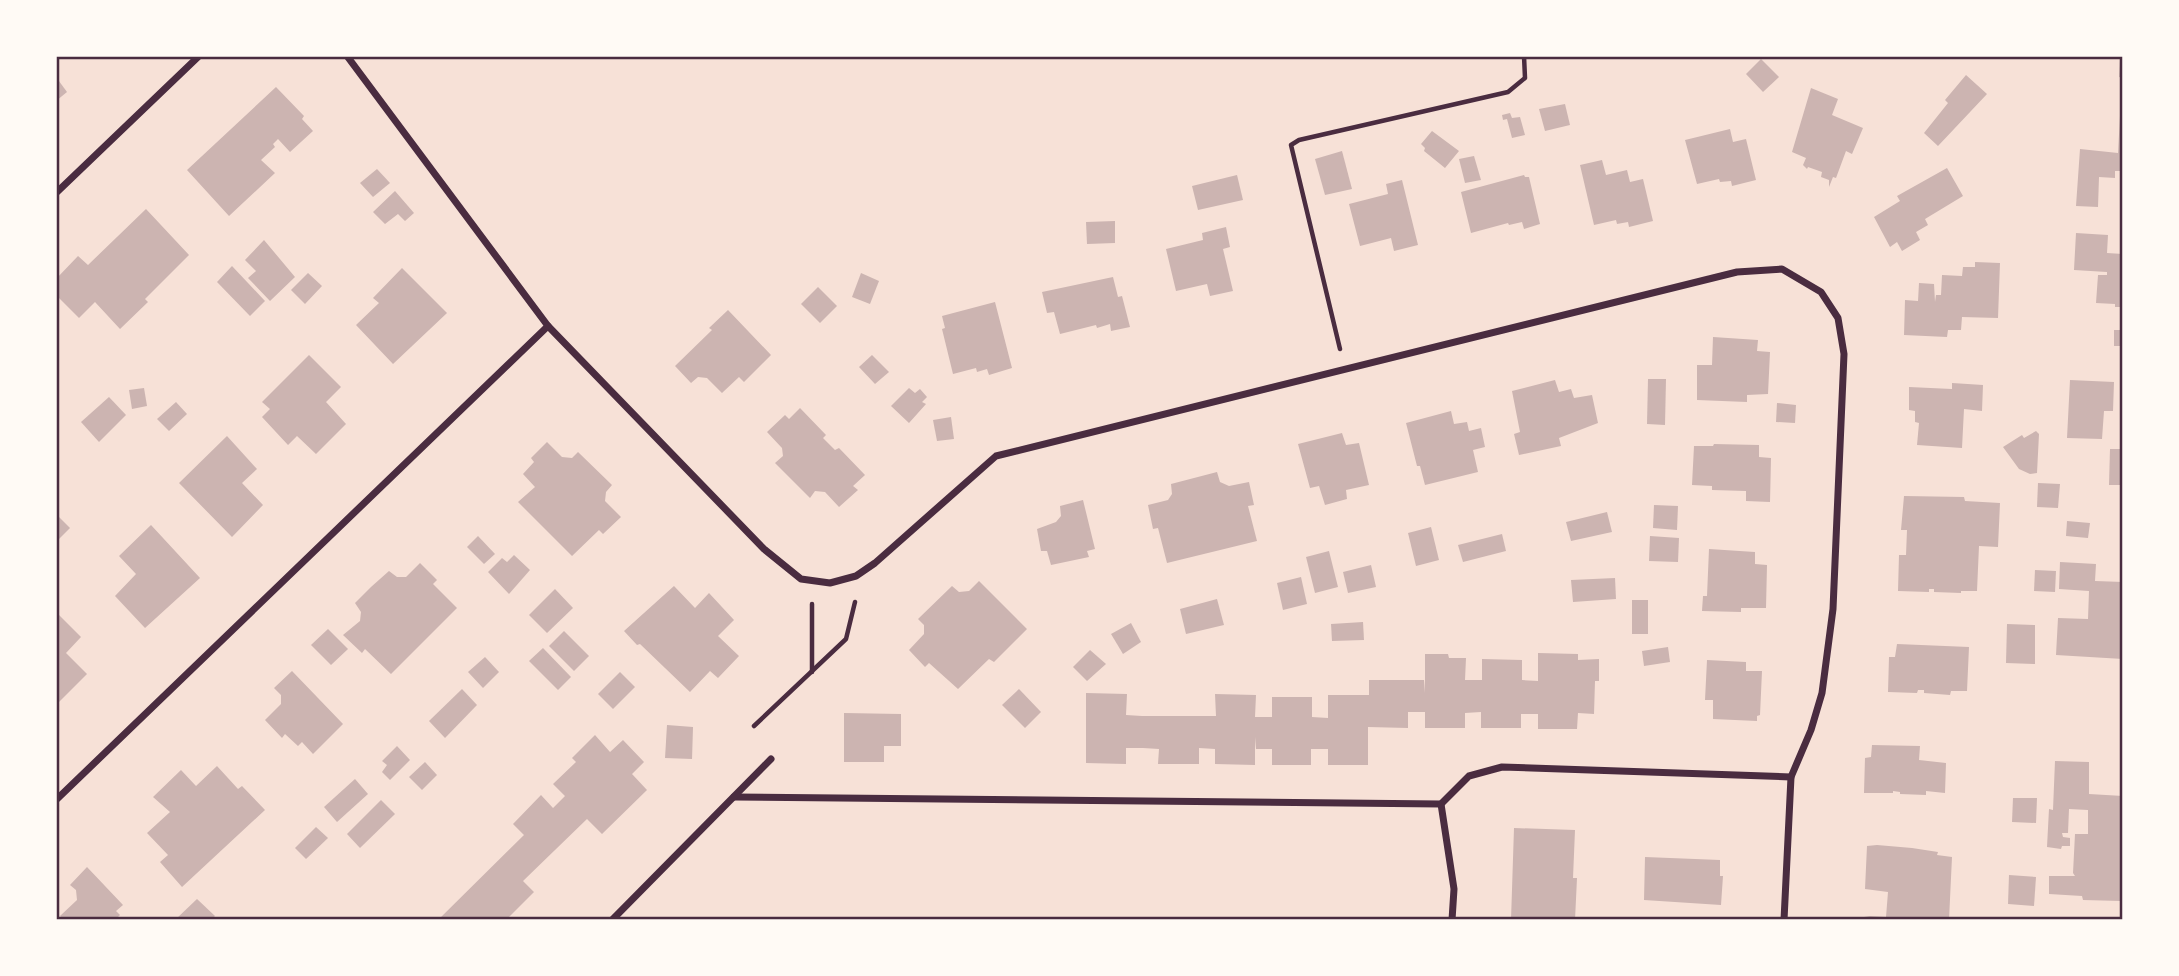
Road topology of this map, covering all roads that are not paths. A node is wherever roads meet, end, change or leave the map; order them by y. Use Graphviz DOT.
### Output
graph roads {
  1 [pos="199,56"];
  2 [pos="347,56"];
  3 [pos="56,193"];
  4 [pos="548,326"];
  5 [pos="771,759"];
  6 [pos="1791,777"];
  7 [pos="734,797"];
  8 [pos="56,800"];
  9 [pos="1441,804"];
  10 [pos="612,920"];
  11 [pos="1452,920"];
  12 [pos="1784,920"];
  1 -- 3 [label="street"];
  2 -- 4 [label="street"];
  4 -- 6 [label="street"];
  4 -- 8 [label="street"];
  5 -- 7 [label="street"];
  6 -- 9 [label="street"];
  6 -- 12 [label="street"];
  7 -- 9 [label="street"];
  7 -- 10 [label="street"];
  9 -- 11 [label="street"];
}
